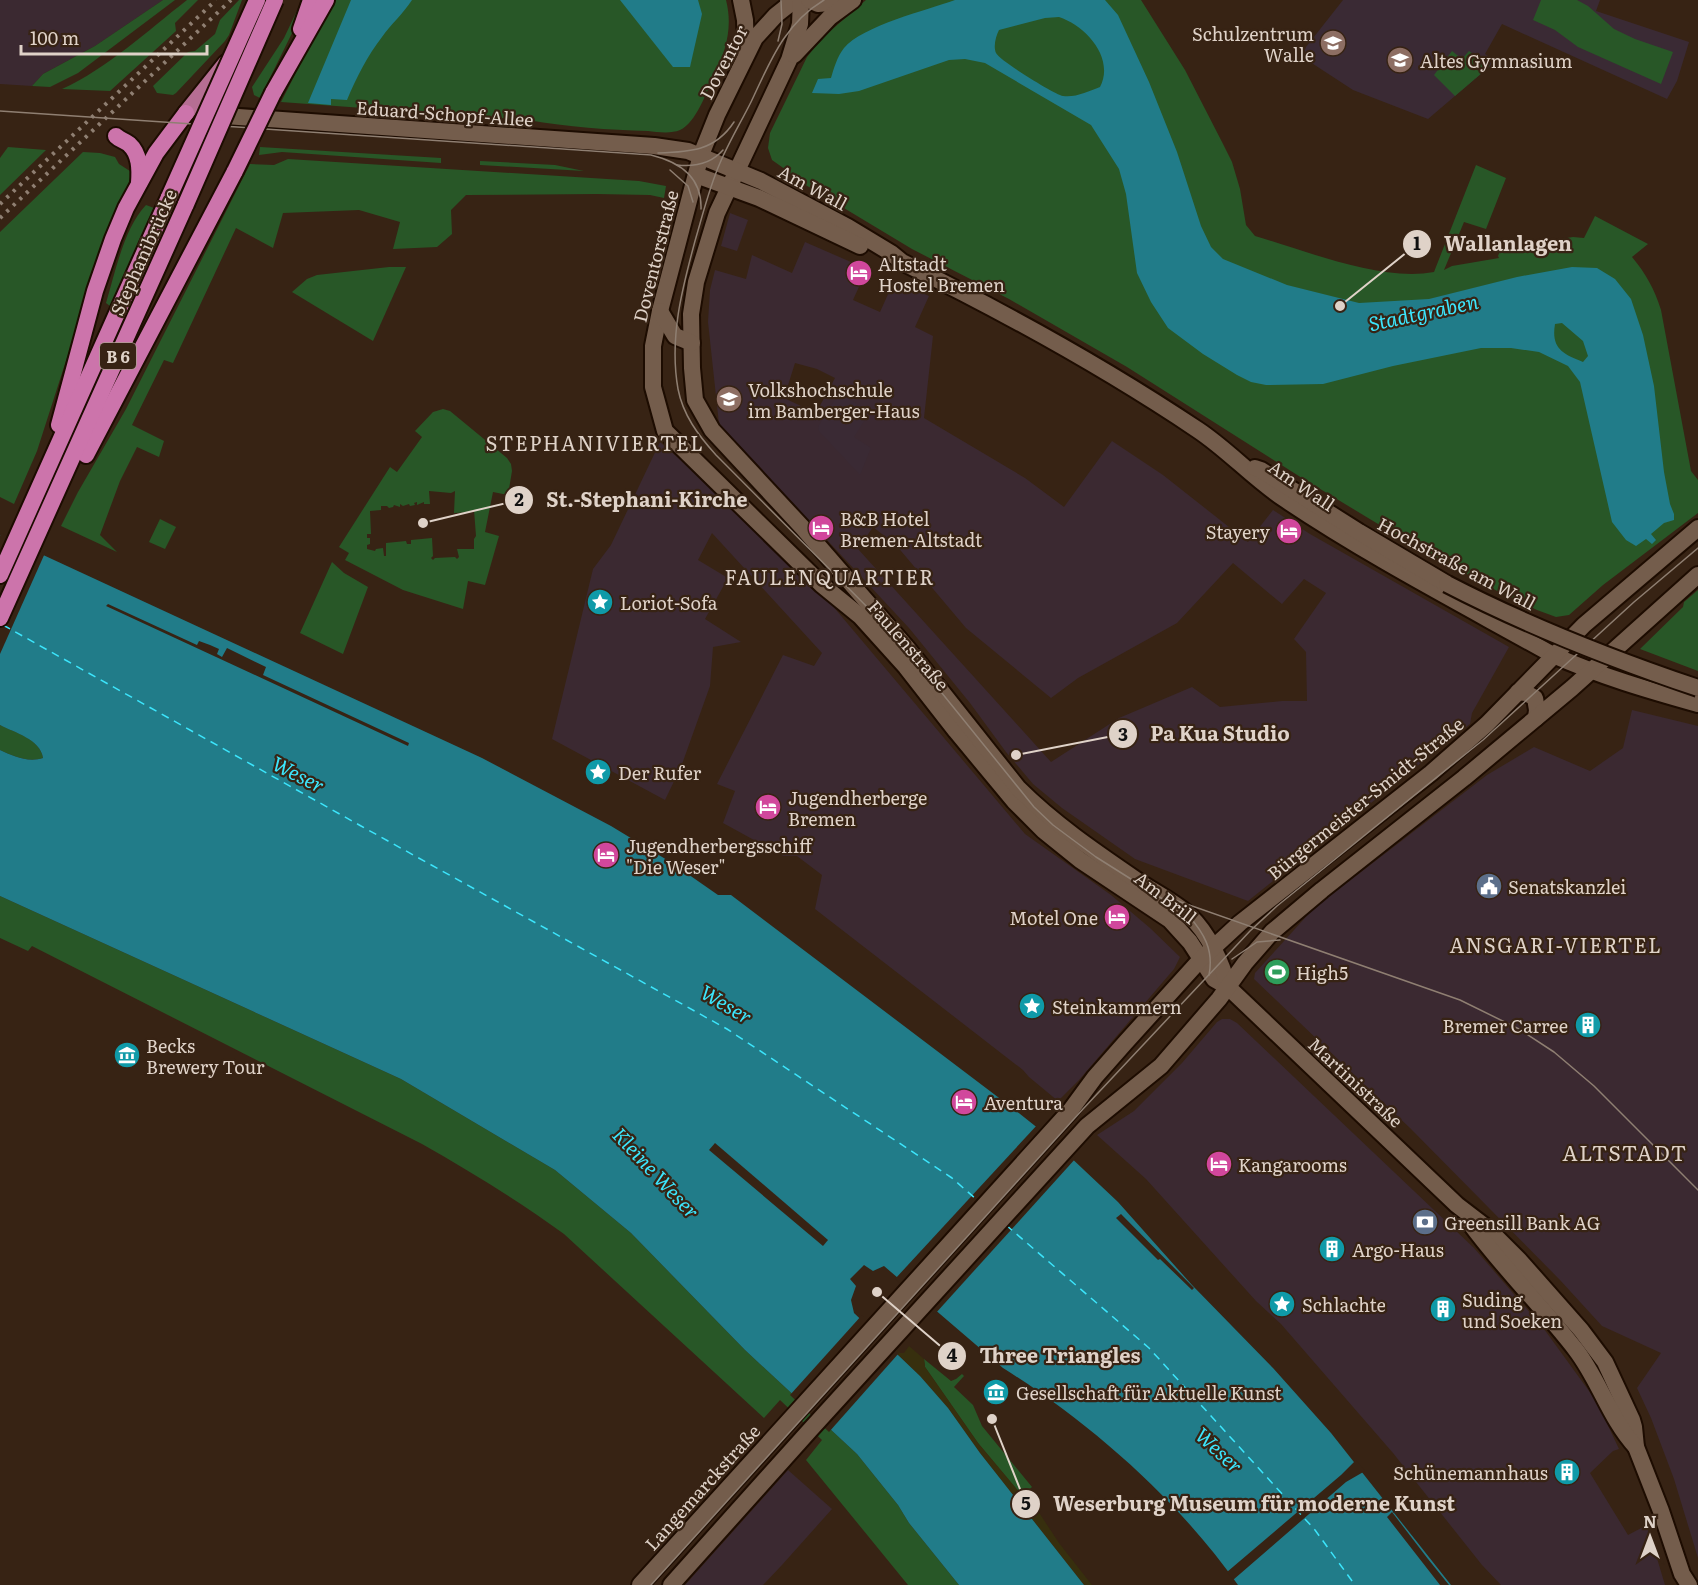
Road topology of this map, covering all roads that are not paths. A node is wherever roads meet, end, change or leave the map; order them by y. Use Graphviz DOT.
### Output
graph roads {
  1 [pos="257,0"];
  2 [pos="268,0"];
  3 [pos="275,0"];
  4 [pos="311,0"];
  5 [pos="326,0"];
  6 [pos="741,0"];
  7 [pos="795,0"];
  8 [pos="801,0"];
  9 [pos="809,0"];
  10 [pos="852,1"];
  11 [pos="746,52"];
  12 [pos="789,60"];
  13 [pos="273,93"];
  14 [pos="186,113"];
  15 [pos="116,136"];
  16 [pos="700,155"];
  17 [pos="696,175"];
  18 [pos="733,178"];
  19 [pos="139,183"];
  20 [pos="660,311"];
  21 [pos="692,343"];
  22 [pos="651,368"];
  23 [pos="50,464"];
  24 [pos="1242,467"];
  25 [pos="50,507"];
  26 [pos="1698,528"];
  27 [pos="0,575"];
  28 [pos="1698,576"];
  29 [pos="0,618"];
  30 [pos="1553,655"];
  31 [pos="1590,671"];
  32 [pos="1698,688"];
  33 [pos="1518,692"];
  34 [pos="1698,704"];
  35 [pos="1536,718"];
  36 [pos="1033,811"];
  37 [pos="1207,954"];
  38 [pos="1228,987"];
  39 [pos="909,1288"];
  40 [pos="1684,1581"];
  41 [pos="640,1585"];
  42 [pos="671,1585"];
  1 -- 23 [label="highway, Stephanibrücke / B 6, bridge"];
  2 -- 14 [label="main road"];
  3 -- 25 [label="highway, Stephanibrücke / B 6, bridge"];
  4 -- 13 [label="highway"];
  5 -- 13 [label="highway"];
  6 -- 11 [label="main road"];
  7 -- 11 [label="main road, Doventor"];
  8 -- 12 [label="main road"];
  9 -- 10 [label="main road"];
  10 -- 12 [label="main road"];
  11 -- 16 [label="main road, Doventor"];
  12 -- 18 [label="main road"];
  13 -- 25 [label="highway, bridge"];
  14 -- 16 [label="main road, Eduard-Schopf-Allee"];
  14 -- 19 [label="highway"];
  15 -- 19 [label="highway"];
  16 -- 17 [label="main road, Doventorstraße"];
  16 -- 18 [label="main road, Am Wall"];
  17 -- 18 [label="main road, Am Wall"];
  17 -- 20 [label="main road, Doventorstraße"];
  18 -- 21 [label="main road"];
  18 -- 24 [label="main road, Am Wall"];
  19 -- 23 [label="highway"];
  20 -- 21 [label="main road"];
  20 -- 22 [label="main road, Doventorstraße"];
  21 -- 36 [label="main road, Faulenstraße"];
  22 -- 36 [label="main road, Faulenstraße"];
  23 -- 27 [label="highway, Stephanibrücke / B 6"];
  24 -- 30 [label="main road, Am Wall"];
  24 -- 32 [label="main road, Hochstraße am Wall, bridge"];
  25 -- 29 [label="highway, Stephanibrücke / B 6"];
  26 -- 30 [label="main road, Bürgermeister-Smidt-Straße"];
  28 -- 31 [label="main road"];
  30 -- 31 [label="main road, Am Wall"];
  30 -- 33 [label="main road, Bürgermeister-Smidt-Straße"];
  31 -- 34 [label="main road, Am Wall"];
  31 -- 35 [label="main road"];
  33 -- 35 [label="main road"];
  33 -- 37 [label="main road, Bürgermeister-Smidt-Straße"];
  35 -- 38 [label="main road"];
  36 -- 37 [label="main road, Am Brill"];
  37 -- 38 [label="main road, Am Brill"];
  37 -- 39 [label="main road, Bürgermeister-Smidt-Straße"];
  38 -- 40 [label="main road, Martinistraße"];
  38 -- 42 [label="main road"];
  39 -- 41 [label="main road, Langemarckstraße"];
}
